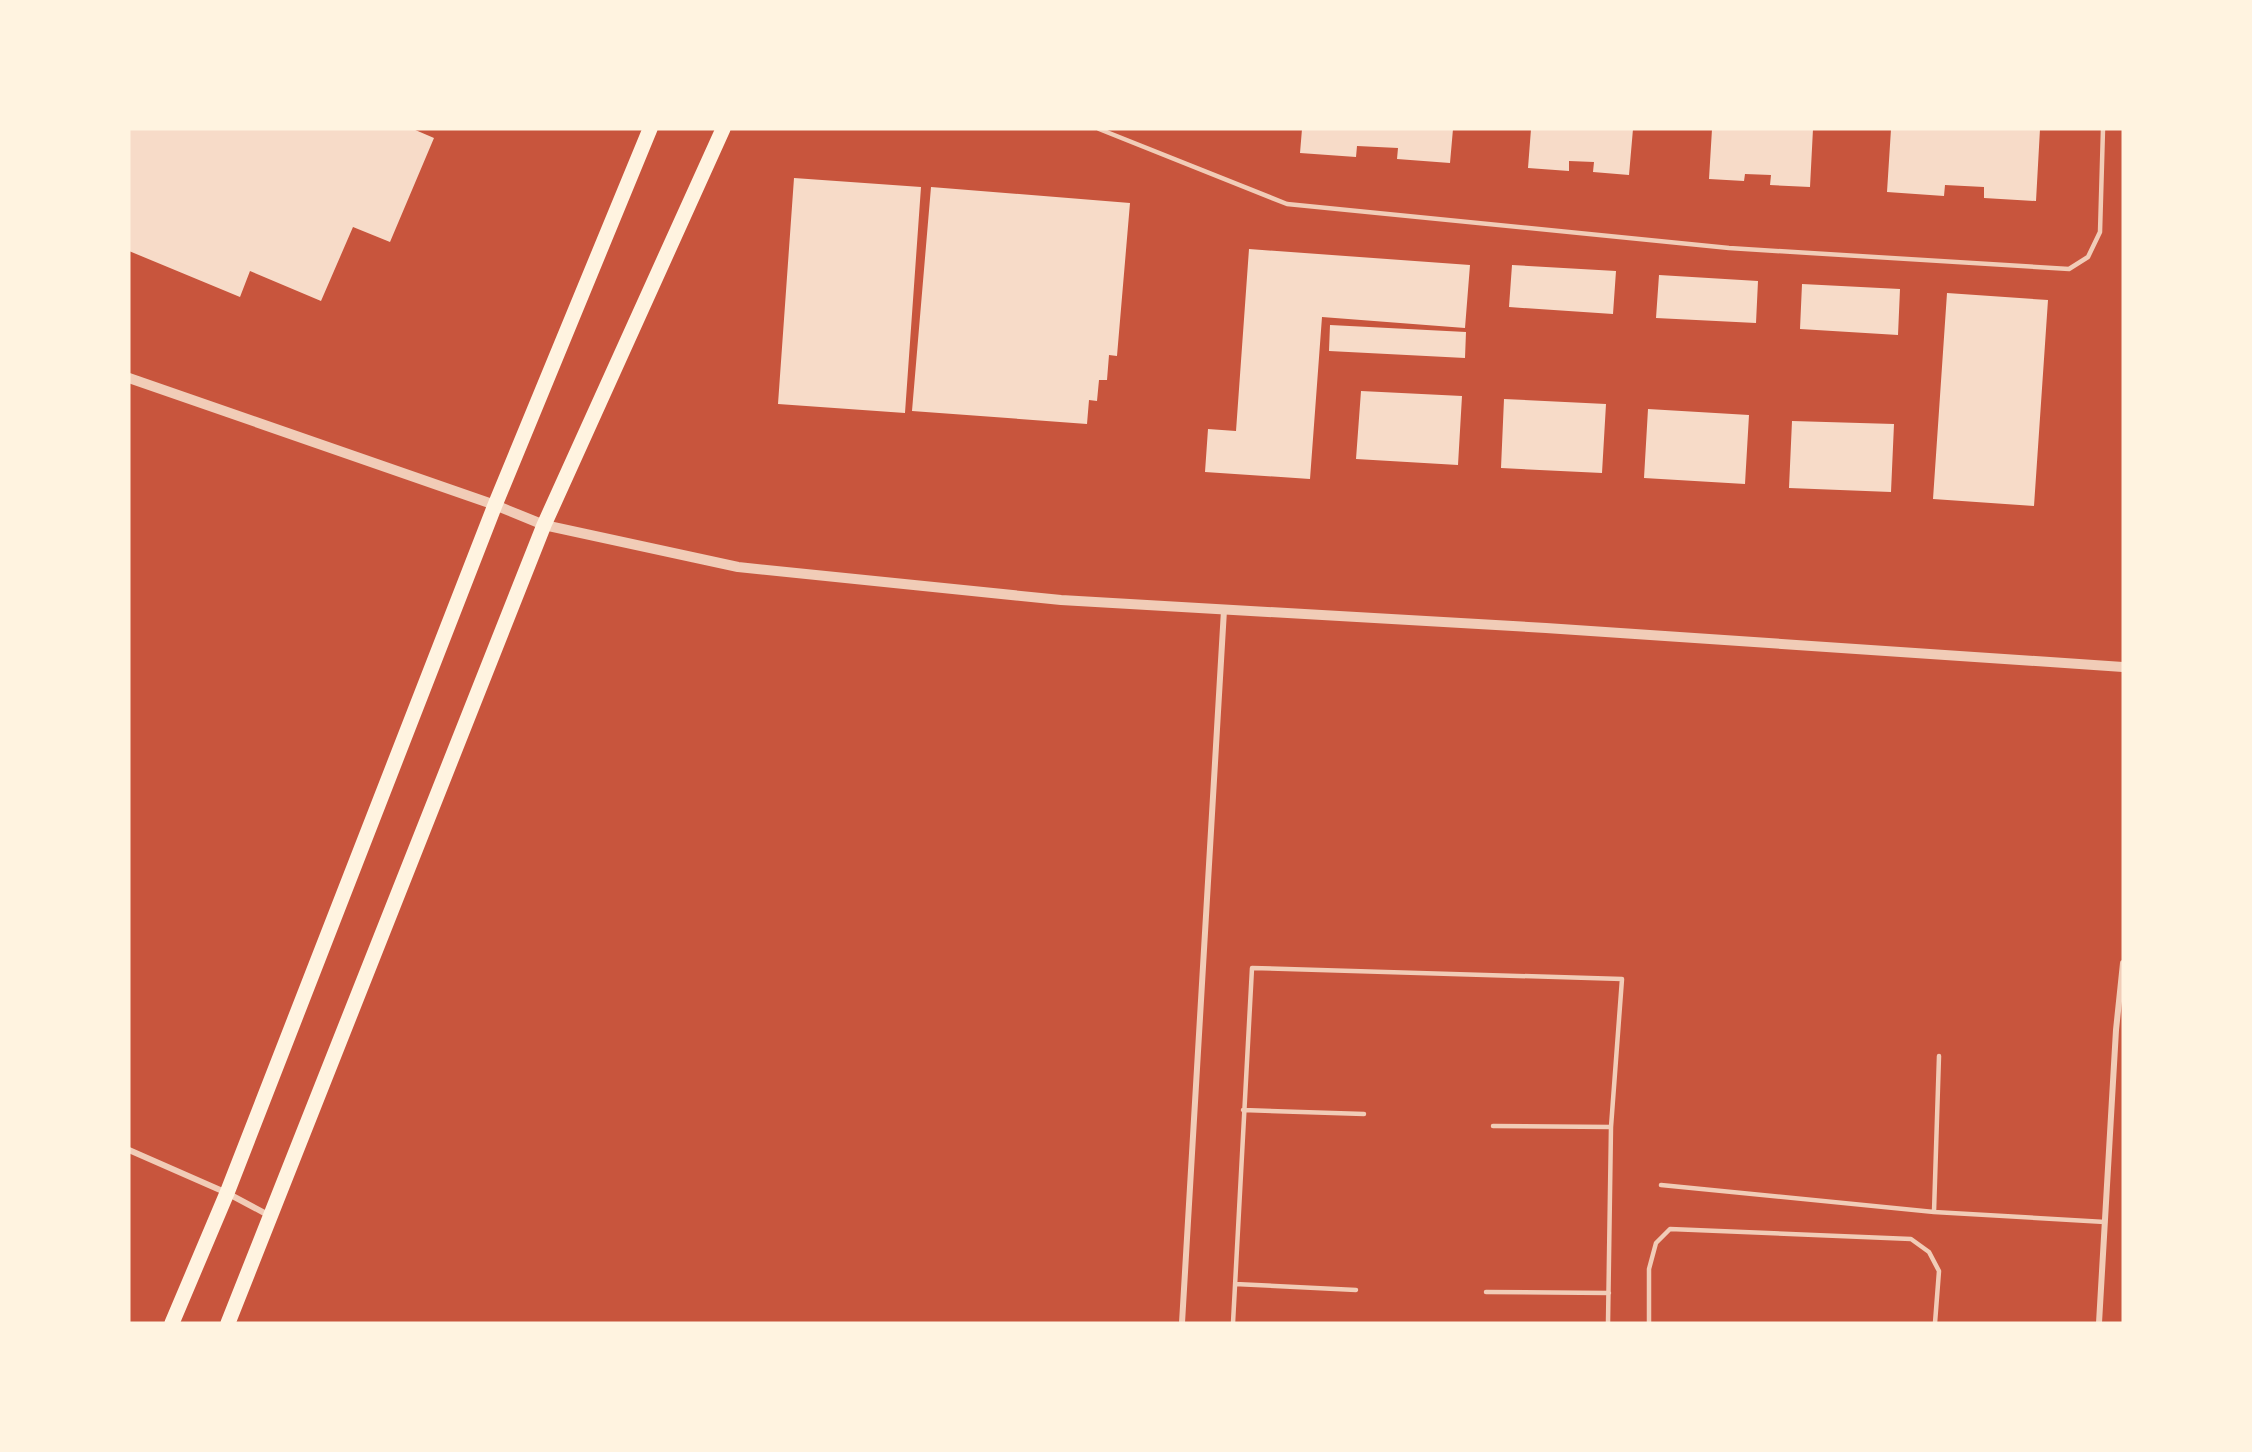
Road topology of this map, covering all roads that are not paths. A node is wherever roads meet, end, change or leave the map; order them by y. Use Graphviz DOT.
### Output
graph roads {
  1 [pos="723,129"];
  2 [pos="1099,129"];
  3 [pos="2103,129"];
  4 [pos="647,130"];
  5 [pos="129,378"];
  6 [pos="495,505"];
  7 [pos="544,525"];
  8 [pos="1224,610"];
  9 [pos="2123,667"];
  10 [pos="2123,963"];
  11 [pos="2122,986"];
  12 [pos="1939,1056"];
  13 [pos="1243,1110"];
  14 [pos="1365,1114"];
  15 [pos="1492,1126"];
  16 [pos="1611,1127"];
  17 [pos="129,1150"];
  18 [pos="1661,1185"];
  19 [pos="227,1193"];
  20 [pos="1934,1212"];
  21 [pos="270,1216"];
  22 [pos="2105,1222"];
  23 [pos="1235,1284"];
  24 [pos="1356,1290"];
  25 [pos="1486,1292"];
  26 [pos="1609,1293"];
  27 [pos="172,1323"];
  28 [pos="228,1323"];
  29 [pos="1182,1323"];
  30 [pos="1233,1323"];
  31 [pos="1608,1323"];
  32 [pos="1649,1323"];
  33 [pos="1935,1323"];
  34 [pos="2099,1323"];
  1 -- 7 [label="main road"];
  2 -- 3 [label="lane"];
  4 -- 6 [label="main road"];
  5 -- 6 [label="street"];
  6 -- 7 [label="street"];
  6 -- 19 [label="main road"];
  7 -- 8 [label="street"];
  7 -- 21 [label="main road"];
  8 -- 9 [label="street"];
  8 -- 29 [label="street"];
  10 -- 11 [label="street"];
  11 -- 22 [label="street"];
  12 -- 20 [label="lane"];
  13 -- 14 [label="lane"];
  13 -- 16 [label="lane"];
  13 -- 23 [label="lane"];
  15 -- 16 [label="lane"];
  16 -- 26 [label="lane"];
  17 -- 19 [label="street"];
  18 -- 20 [label="lane"];
  19 -- 21 [label="street"];
  19 -- 27 [label="main road"];
  20 -- 22 [label="lane"];
  21 -- 28 [label="main road"];
  22 -- 34 [label="street"];
  23 -- 24 [label="lane"];
  23 -- 30 [label="lane"];
  25 -- 26 [label="lane"];
  26 -- 31 [label="lane"];
  32 -- 33 [label="lane"];
}
